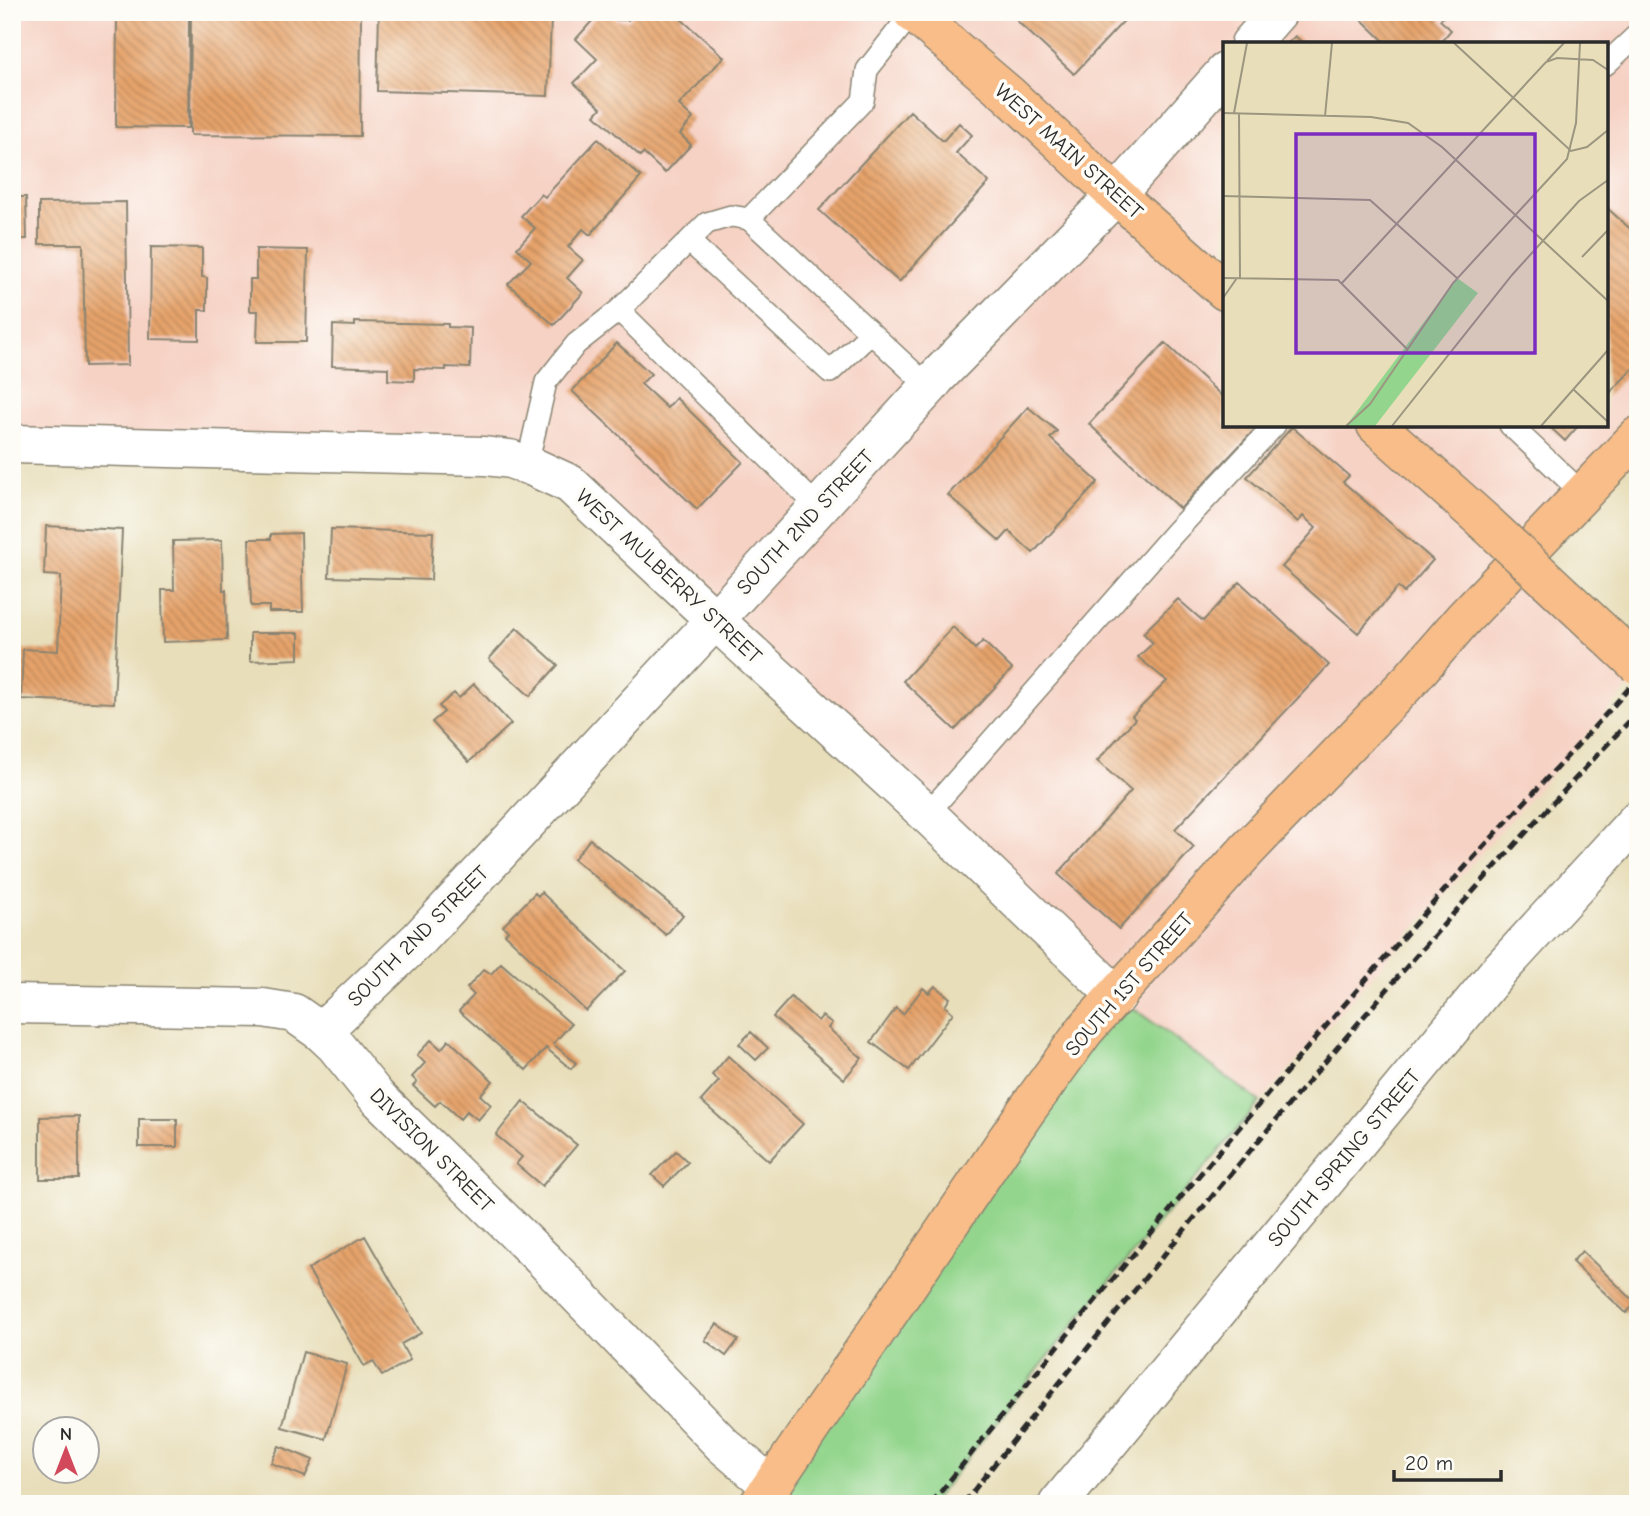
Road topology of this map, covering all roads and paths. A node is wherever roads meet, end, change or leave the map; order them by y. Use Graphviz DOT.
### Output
graph roads {
  1 [pos="1278,12"];
  2 [pos="926,16"];
  3 [pos="1638,34"];
  4 [pos="1252,42"];
  5 [pos="1608,62"];
  6 [pos="1223,74"];
  7 [pos="1116,195"];
  8 [pos="749,219"];
  9 [pos="689,241"];
  10 [pos="1223,289"];
  11 [pos="619,310"];
  12 [pos="871,333"];
  13 [pos="929,387"];
  14 [pos="1273,427"];
  15 [pos="1378,427"];
  16 [pos="1512,427"];
  17 [pos="1638,436"];
  18 [pos="12,444"];
  19 [pos="527,465"];
  20 [pos="1572,504"];
  21 [pos="818,507"];
  22 [pos="715,620"];
  23 [pos="1638,665"];
  24 [pos="927,814"];
  25 [pos="1638,819"];
  26 [pos="1117,996"];
  27 [pos="12,1004"];
  28 [pos="321,1032"];
  29 [pos="765,1495"];
  30 [pos="1058,1504"];
  1 -- 4 [label="street"];
  2 -- 7 [label="main road, WEST MAIN STREET"];
  2 -- 8 [label="lane"];
  3 -- 5 [label="lane"];
  6 -- 7 [label="street, SOUTH 2ND STREET"];
  7 -- 10 [label="main road, WEST MAIN STREET"];
  7 -- 13 [label="street, SOUTH 2ND STREET"];
  8 -- 9 [label="lane"];
  8 -- 12 [label="lane"];
  9 -- 11 [label="lane"];
  9 -- 12 [label="lane"];
  11 -- 19 [label="lane"];
  11 -- 21 [label="lane"];
  12 -- 13 [label="lane"];
  13 -- 21 [label="street, SOUTH 2ND STREET"];
  14 -- 24 [label="lane"];
  15 -- 23 [label="main road, bridge"];
  16 -- 20 [label="lane"];
  17 -- 20 [label="main road, SOUTH 1ST STREET"];
  18 -- 19 [label="street, WEST MULBERRY STREET"];
  19 -- 22 [label="street, WEST MULBERRY STREET"];
  20 -- 26 [label="main road, SOUTH 1ST STREET"];
  21 -- 22 [label="street, SOUTH 2ND STREET"];
  22 -- 24 [label="street, WEST MULBERRY STREET"];
  22 -- 28 [label="street, SOUTH 2ND STREET"];
  24 -- 26 [label="street, WEST MULBERRY STREET"];
  25 -- 30 [label="street, SOUTH SPRING STREET"];
  26 -- 29 [label="main road, SOUTH 1ST STREET"];
  27 -- 28 [label="street, DIVISION STREET"];
  28 -- 29 [label="street, DIVISION STREET"];
}
